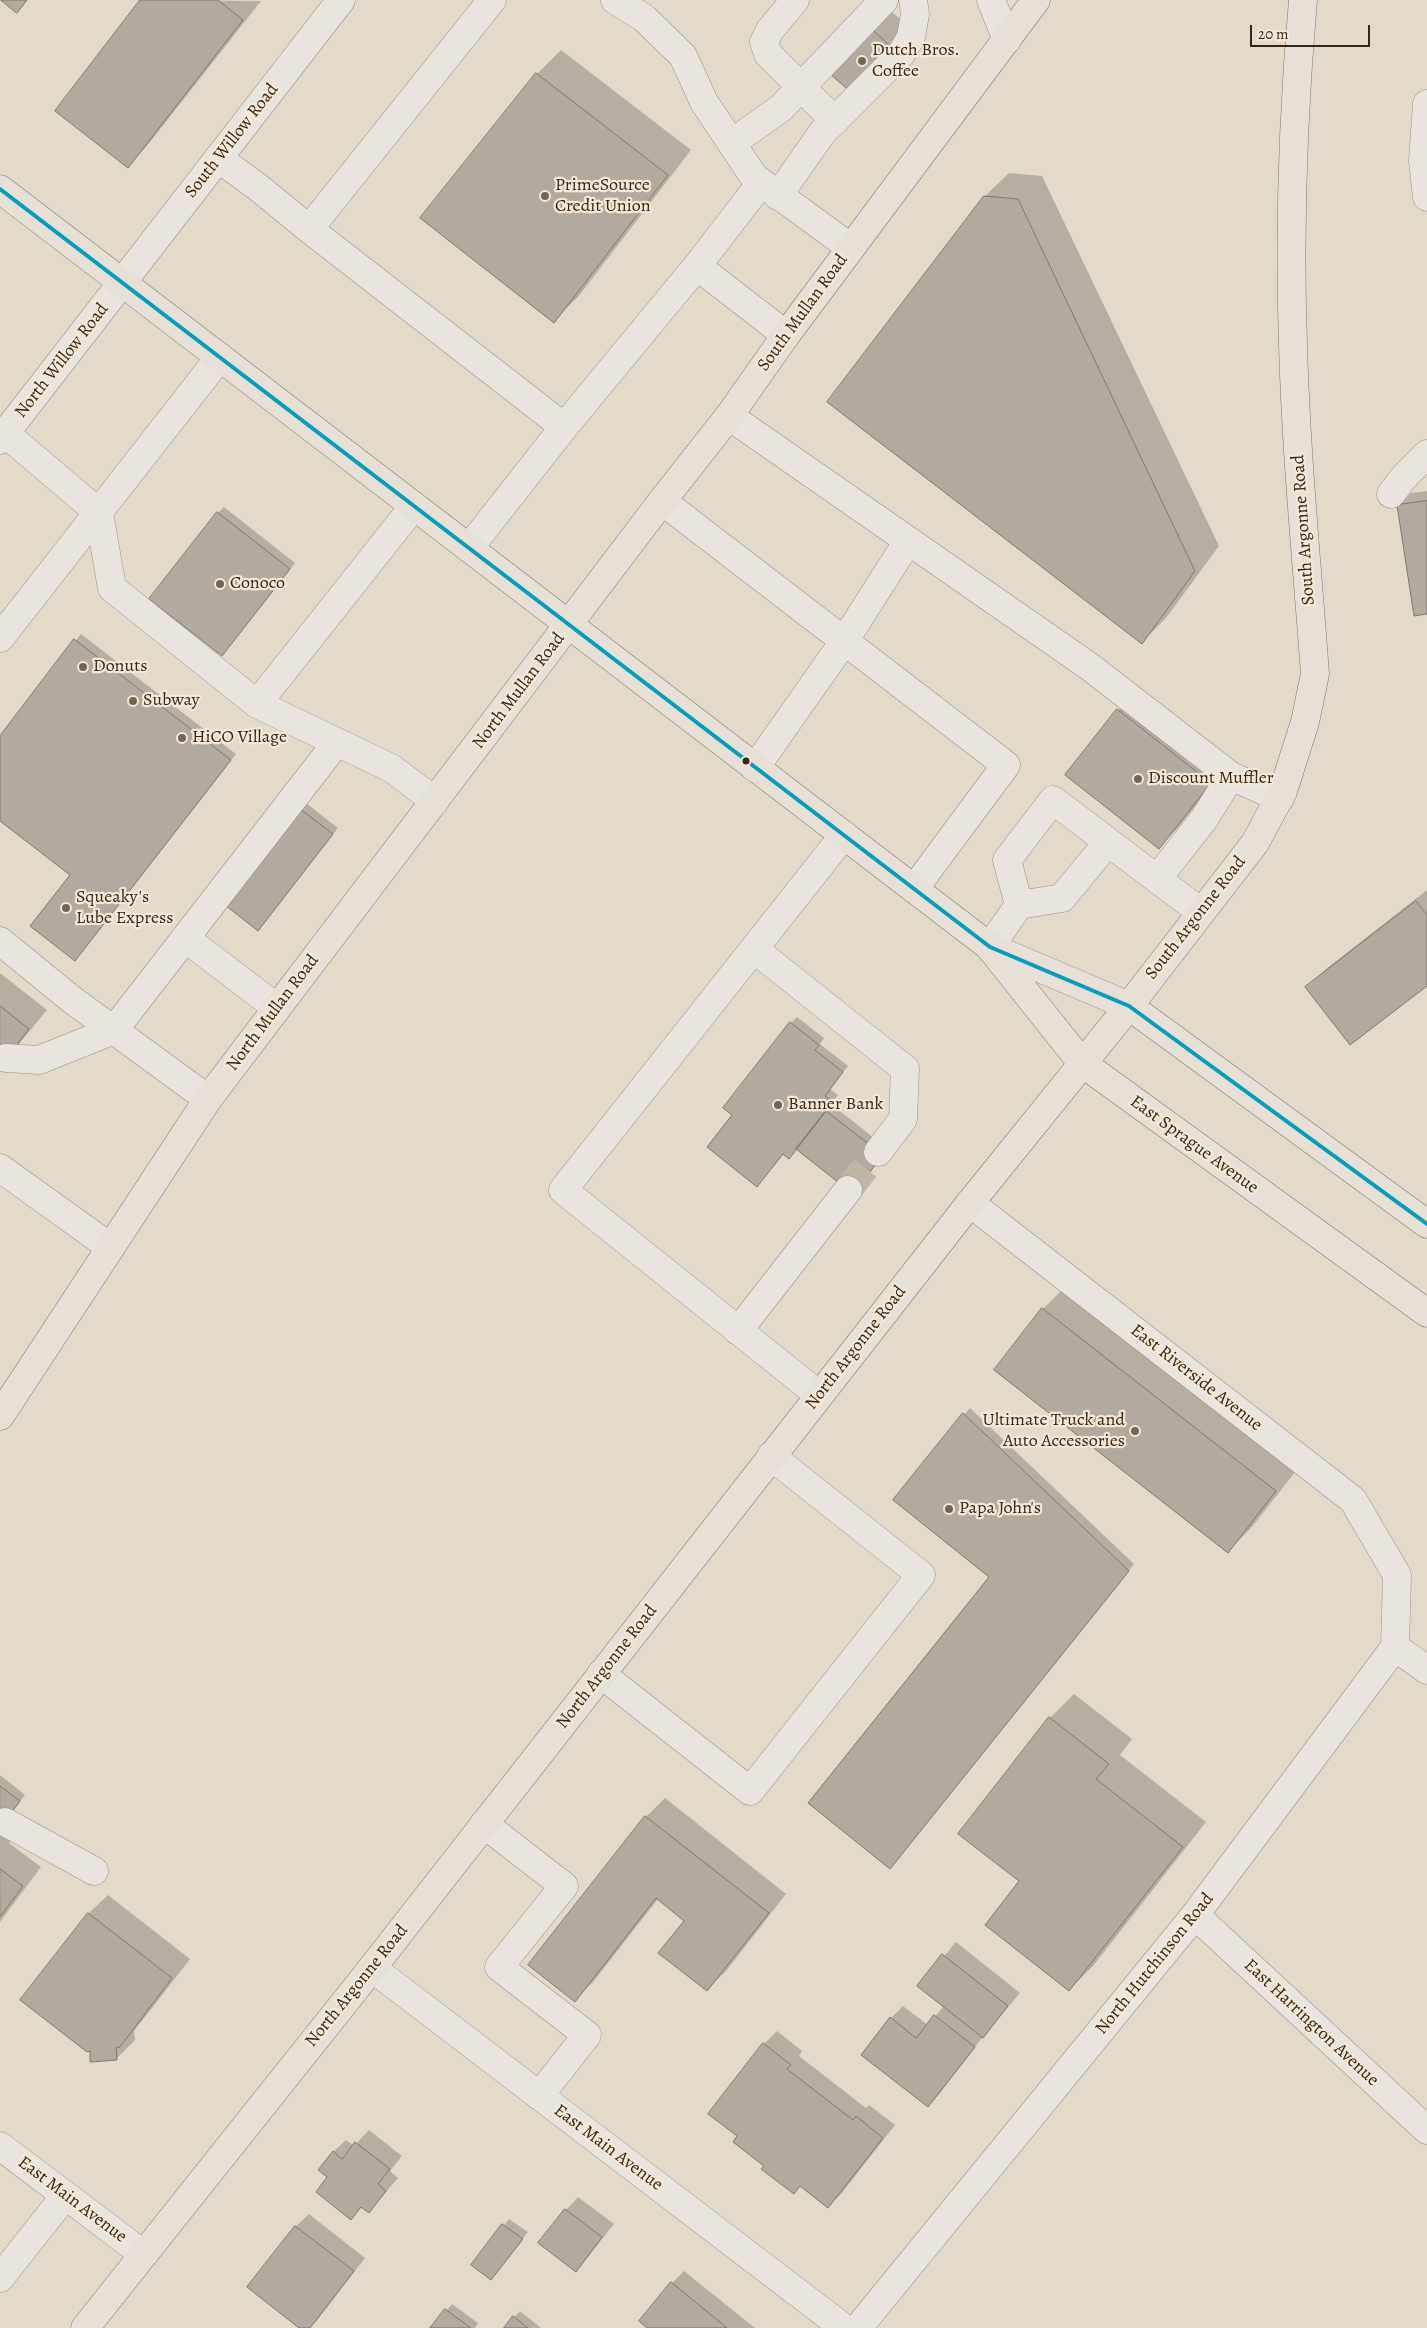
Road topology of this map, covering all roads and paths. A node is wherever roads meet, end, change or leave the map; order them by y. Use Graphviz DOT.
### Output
graph roads {
  1 [pos="340,0"];
  2 [pos="492,0"];
  3 [pos="615,0"];
  4 [pos="795,0"];
  5 [pos="884,0"];
  6 [pos="912,0"];
  7 [pos="991,0"];
  8 [pos="1036,0"];
  9 [pos="1303,0"];
  10 [pos="1007,40"];
  11 [pos="802,88"];
  12 [pos="1427,104"];
  13 [pos="835,121"];
  14 [pos="732,143"];
  15 [pos="218,158"];
  16 [pos="0,189"];
  17 [pos="770,189"];
  18 [pos="1427,197"];
  19 [pos="309,229"];
  20 [pos="850,248"];
  21 [pos="697,266"];
  22 [pos="123,282"];
  23 [pos="786,335"];
  24 [pos="220,356"];
  25 [pos="729,416"];
  26 [pos="564,427"];
  27 [pos="3,437"];
  28 [pos="1427,454"];
  29 [pos="1391,494"];
  30 [pos="662,501"];
  31 [pos="414,506"];
  32 [pos="99,513"];
  33 [pos="908,541"];
  34 [pos="469,548"];
  35 [pos="569,626"];
  36 [pos="0,638"];
  37 [pos="845,640"];
  38 [pos="257,704"];
  39 [pos="337,742"];
  40 [pos="755,768"];
  41 [pos="1231,776"];
  42 [pos="1280,798"];
  43 [pos="435,801"];
  44 [pos="844,835"];
  45 [pos="1108,842"];
  46 [pos="1156,879"];
  47 [pos="914,889"];
  48 [pos="1019,905"];
  49 [pos="1201,912"];
  50 [pos="185,938"];
  51 [pos="0,941"];
  52 [pos="990,947"];
  53 [pos="754,949"];
  54 [pos="1129,1006"];
  55 [pos="277,1008"];
  56 [pos="114,1030"];
  57 [pos="6,1058"];
  58 [pos="1082,1063"];
  59 [pos="208,1099"];
  60 [pos="878,1152"];
  61 [pos="0,1168"];
  62 [pos="848,1190"];
  63 [pos="970,1203"];
  64 [pos="1427,1224"];
  65 [pos="110,1247"];
  66 [pos="1427,1313"];
  67 [pos="738,1331"];
  68 [pos="819,1395"];
  69 [pos="0,1416"];
  70 [pos="771,1456"];
  71 [pos="1395,1647"];
  72 [pos="1427,1670"];
  73 [pos="601,1674"];
  74 [pos="5,1822"];
  75 [pos="484,1824"];
  76 [pos="94,1871"];
  77 [pos="1196,1915"];
  78 [pos="372,1968"];
  79 [pos="539,2096"];
  80 [pos="1427,2130"];
  81 [pos="0,2146"];
  82 [pos="65,2196"];
  83 [pos="143,2254"];
  84 [pos="0,2278"];
  85 [pos="85,2328"];
  86 [pos="844,2328"];
  87 [pos="858,2328"];
  1 -- 15 [label="street, South Willow Road"];
  2 -- 19 [label="street"];
  3 -- 14 [label="street"];
  4 -- 11 [label="street"];
  5 -- 11 [label="street"];
  6 -- 13 [label="street"];
  7 -- 10 [label="street"];
  8 -- 10 [label="main road, South Mullan Road"];
  9 -- 42 [label="main road, South Argonne Road"];
  10 -- 20 [label="main road, South Mullan Road"];
  11 -- 13 [label="street"];
  11 -- 14 [label="street"];
  12 -- 18 [label="street"];
  13 -- 17 [label="street"];
  14 -- 17 [label="street"];
  15 -- 19 [label="street"];
  15 -- 22 [label="street, South Willow Road"];
  16 -- 22 [label="main road, East Sprague Avenue"];
  17 -- 20 [label="street"];
  17 -- 21 [label="street"];
  19 -- 26 [label="street"];
  20 -- 23 [label="main road, South Mullan Road"];
  21 -- 23 [label="street"];
  21 -- 26 [label="street"];
  22 -- 24 [label="main road, East Sprague Avenue"];
  22 -- 27 [label="street, North Willow Road"];
  23 -- 25 [label="main road, South Mullan Road"];
  24 -- 31 [label="main road, East Sprague Avenue"];
  24 -- 32 [label="street"];
  25 -- 30 [label="main road, South Mullan Road"];
  25 -- 33 [label="street"];
  26 -- 34 [label="street"];
  27 -- 32 [label="street"];
  28 -- 29 [label="street"];
  30 -- 35 [label="main road, South Mullan Road"];
  30 -- 37 [label="street"];
  31 -- 34 [label="main road, East Sprague Avenue"];
  31 -- 38 [label="street"];
  32 -- 36 [label="street"];
  32 -- 38 [label="street"];
  33 -- 37 [label="street"];
  33 -- 41 [label="street"];
  34 -- 35 [label="main road, East Sprague Avenue"];
  35 -- 40 [label="main road, East Sprague Avenue"];
  35 -- 43 [label="main road, North Mullan Road"];
  37 -- 40 [label="street"];
  37 -- 47 [label="street"];
  38 -- 39 [label="street"];
  39 -- 43 [label="street"];
  39 -- 50 [label="street"];
  40 -- 44 [label="main road, East Sprague Avenue"];
  41 -- 42 [label="street"];
  41 -- 46 [label="street"];
  42 -- 49 [label="main road, South Argonne Road"];
  43 -- 55 [label="main road, North Mullan Road"];
  44 -- 47 [label="main road, East Sprague Avenue"];
  44 -- 53 [label="street"];
  45 -- 46 [label="street"];
  45 -- 48 [label="street"];
  45 -- 48 [label="street"];
  46 -- 49 [label="street"];
  47 -- 52 [label="main road, East Sprague Avenue"];
  48 -- 52 [label="street"];
  49 -- 54 [label="main road, South Argonne Road"];
  50 -- 55 [label="street"];
  50 -- 56 [label="street"];
  51 -- 56 [label="street"];
  52 -- 54 [label="main road, East Sprague Avenue"];
  52 -- 58 [label="main road, East Sprague Avenue"];
  53 -- 60 [label="street"];
  53 -- 67 [label="street"];
  54 -- 58 [label="main road, North Argonne Road"];
  54 -- 64 [label="main road, East Sprague Avenue"];
  55 -- 59 [label="main road, North Mullan Road"];
  56 -- 57 [label="street"];
  56 -- 59 [label="street"];
  58 -- 63 [label="main road, North Argonne Road"];
  58 -- 66 [label="main road, East Sprague Avenue"];
  59 -- 65 [label="main road, North Mullan Road"];
  61 -- 65 [label="street"];
  62 -- 67 [label="street"];
  63 -- 68 [label="main road, North Argonne Road"];
  63 -- 71 [label="street, East Riverside Avenue"];
  65 -- 69 [label="main road, North Mullan Road"];
  67 -- 68 [label="street"];
  68 -- 70 [label="main road, North Argonne Road"];
  70 -- 73 [label="main road, North Argonne Road"];
  70 -- 73 [label="street"];
  71 -- 72 [label="street"];
  71 -- 77 [label="street, North Hutchinson Road"];
  73 -- 75 [label="main road, North Argonne Road"];
  74 -- 76 [label="street"];
  75 -- 78 [label="main road, North Argonne Road"];
  75 -- 79 [label="street"];
  77 -- 80 [label="street, East Harrington Avenue"];
  77 -- 87 [label="street, North Hutchinson Road"];
  78 -- 79 [label="street, East Main Avenue"];
  78 -- 83 [label="main road, North Argonne Road"];
  79 -- 86 [label="street, East Main Avenue"];
  81 -- 82 [label="street, East Main Avenue"];
  82 -- 83 [label="street, East Main Avenue"];
  82 -- 84 [label="street"];
  83 -- 85 [label="main road, North Argonne Road"];
}
